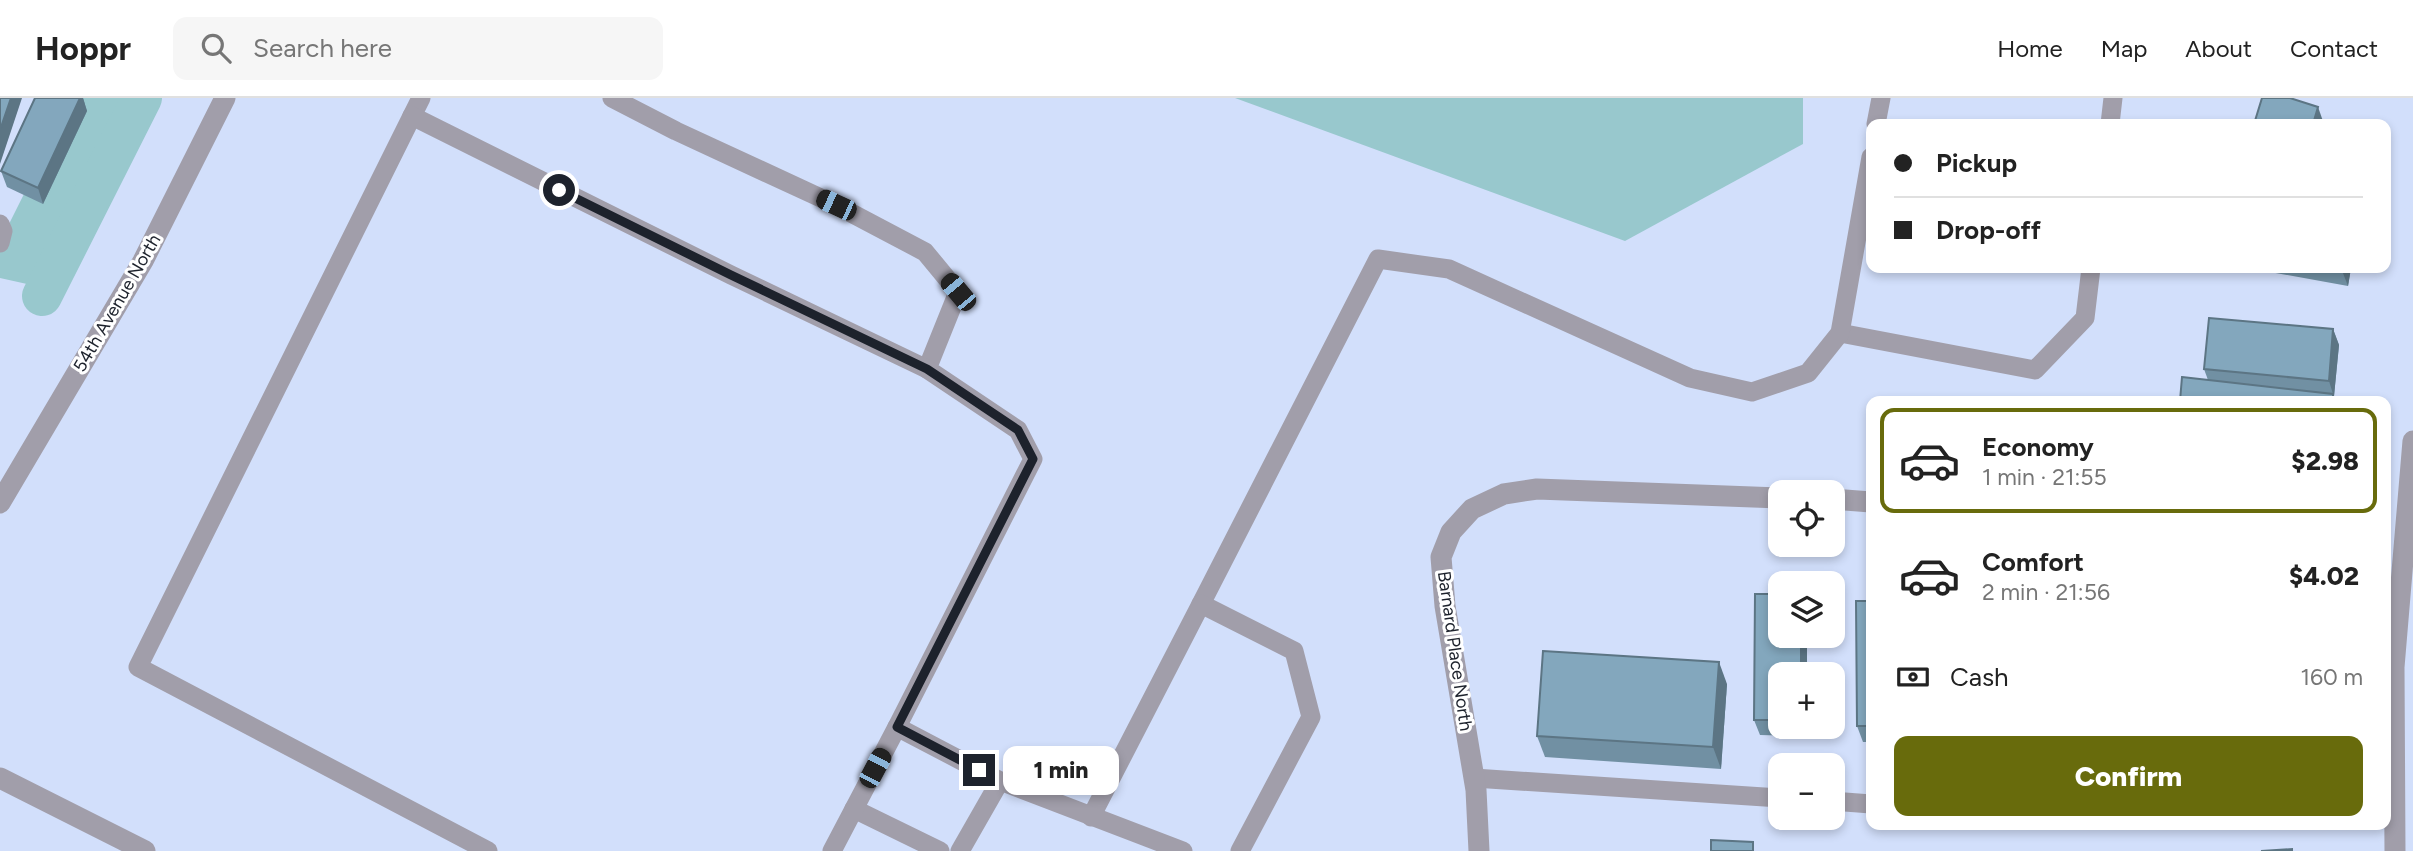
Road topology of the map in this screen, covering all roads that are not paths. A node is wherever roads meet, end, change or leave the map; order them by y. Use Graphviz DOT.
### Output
graph roads {
  1 [pos="225,98"];
  2 [pos="421,98"];
  3 [pos="612,98"];
  4 [pos="1881,98"];
  5 [pos="2113,98"];
  6 [pos="412,116"];
  7 [pos="1877,119"];
  8 [pos="2111,119"];
  9 [pos="1866,220"];
  10 [pos="0,224"];
  11 [pos="0,243"];
  12 [pos="2090,273"];
  13 [pos="1840,333"];
  14 [pos="927,369"];
  15 [pos="2413,441"];
  16 [pos="1768,498"];
  17 [pos="1845,500"];
  18 [pos="1866,502"];
  19 [pos="0,503"];
  20 [pos="2401,539"];
  21 [pos="1201,604"];
  22 [pos="897,727"];
  23 [pos="0,778"];
  24 [pos="1474,778"];
  25 [pos="1000,781"];
  26 [pos="1768,797"];
  27 [pos="1845,803"];
  28 [pos="1866,804"];
  29 [pos="854,809"];
  30 [pos="1090,817"];
  31 [pos="145,851"];
  32 [pos="488,851"];
  33 [pos="832,851"];
  34 [pos="940,851"];
  35 [pos="960,851"];
  36 [pos="1183,851"];
  37 [pos="1240,851"];
  38 [pos="1479,851"];
  39 [pos="2395,851"];
  1 -- 19 [label="street, 54th Avenue North"];
  2 -- 6 [label="lane"];
  3 -- 14 [label="lane"];
  4 -- 7 [label="lane"];
  5 -- 8 [label="lane"];
  6 -- 14 [label="lane"];
  6 -- 32 [label="lane"];
  9 -- 13 [label="lane"];
  10 -- 11 [label="lane"];
  12 -- 13 [label="lane"];
  13 -- 21 [label="lane"];
  14 -- 22 [label="lane"];
  15 -- 20 [label="street"];
  16 -- 24 [label="street, Barnard Place North"];
  17 -- 18 [label="street"];
  20 -- 39 [label="street"];
  21 -- 30 [label="lane"];
  21 -- 37 [label="lane"];
  22 -- 25 [label="lane"];
  22 -- 29 [label="lane"];
  23 -- 31 [label="street"];
  24 -- 26 [label="lane"];
  24 -- 38 [label="street, Barnard Place North"];
  25 -- 30 [label="lane"];
  25 -- 35 [label="lane"];
  27 -- 28 [label="lane"];
  29 -- 33 [label="lane"];
  29 -- 34 [label="lane"];
  30 -- 36 [label="lane"];
}
